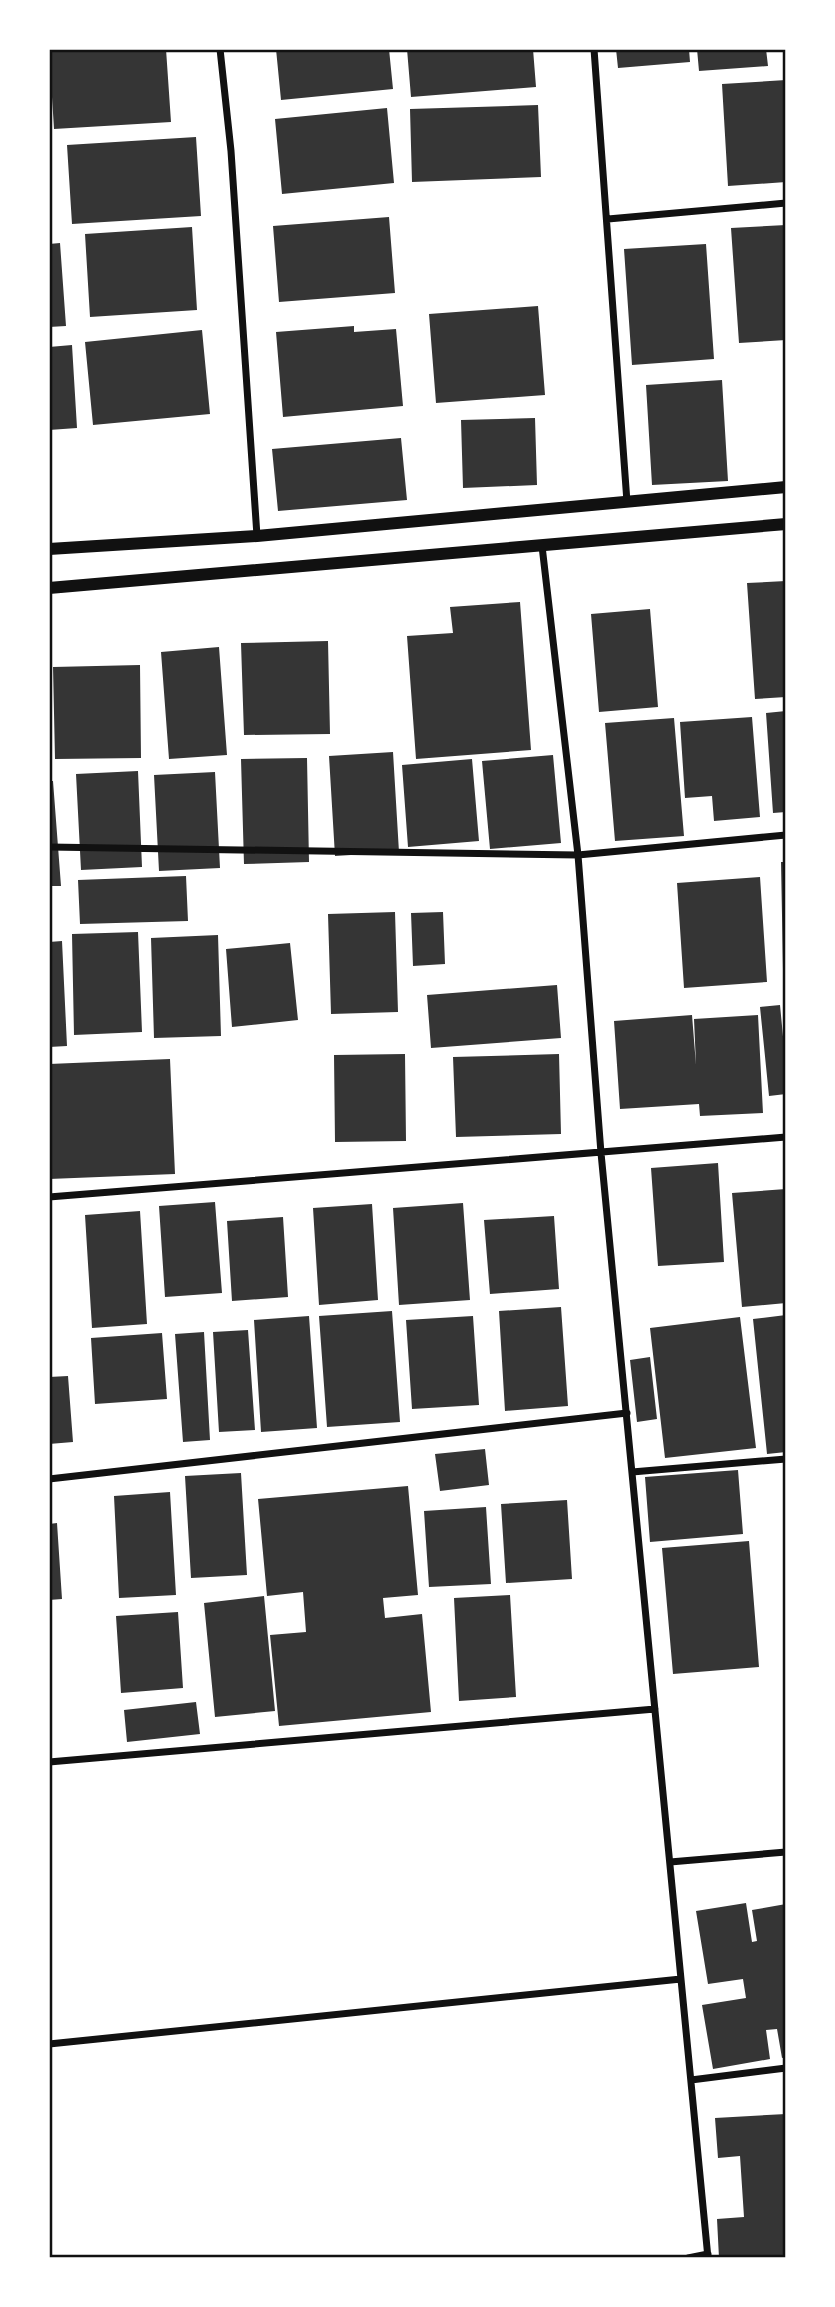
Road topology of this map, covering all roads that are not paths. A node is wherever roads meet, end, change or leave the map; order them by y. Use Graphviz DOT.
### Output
graph roads {
  1 [pos="220,49"];
  2 [pos="594,49"];
  3 [pos="786,203"];
  4 [pos="608,219"];
  5 [pos="786,487"];
  6 [pos="627,503"];
  7 [pos="786,524"];
  8 [pos="257,536"];
  9 [pos="542,546"];
  10 [pos="49,549"];
  11 [pos="49,588"];
  12 [pos="786,835"];
  13 [pos="49,847"];
  14 [pos="578,855"];
  15 [pos="786,1137"];
  16 [pos="601,1153"];
  17 [pos="49,1197"];
  18 [pos="626,1413"];
  19 [pos="786,1459"];
  20 [pos="632,1472"];
  21 [pos="49,1479"];
  22 [pos="655,1709"];
  23 [pos="49,1762"];
  24 [pos="786,1852"];
  25 [pos="670,1862"];
  26 [pos="681,1979"];
  27 [pos="49,2043"];
  28 [pos="786,2068"];
  29 [pos="691,2080"];
  30 [pos="708,2256"];
  31 [pos="688,2258"];
  1 -- 8 [label="street"];
  2 -- 4 [label="street"];
  3 -- 4 [label="street"];
  4 -- 6 [label="street"];
  5 -- 6 [label="street"];
  6 -- 8 [label="street"];
  7 -- 9 [label="street"];
  8 -- 10 [label="street"];
  9 -- 11 [label="street"];
  9 -- 14 [label="street"];
  12 -- 14 [label="street"];
  13 -- 14 [label="street"];
  14 -- 16 [label="street"];
  15 -- 16 [label="street"];
  16 -- 17 [label="street"];
  16 -- 18 [label="street"];
  18 -- 20 [label="street"];
  18 -- 21 [label="street"];
  19 -- 20 [label="street"];
  20 -- 22 [label="street"];
  22 -- 23 [label="street"];
  22 -- 25 [label="street"];
  24 -- 25 [label="street"];
  25 -- 26 [label="street"];
  26 -- 27 [label="street"];
  26 -- 29 [label="street"];
  28 -- 29 [label="street"];
  29 -- 30 [label="street"];
  30 -- 31 [label="street"];
}
